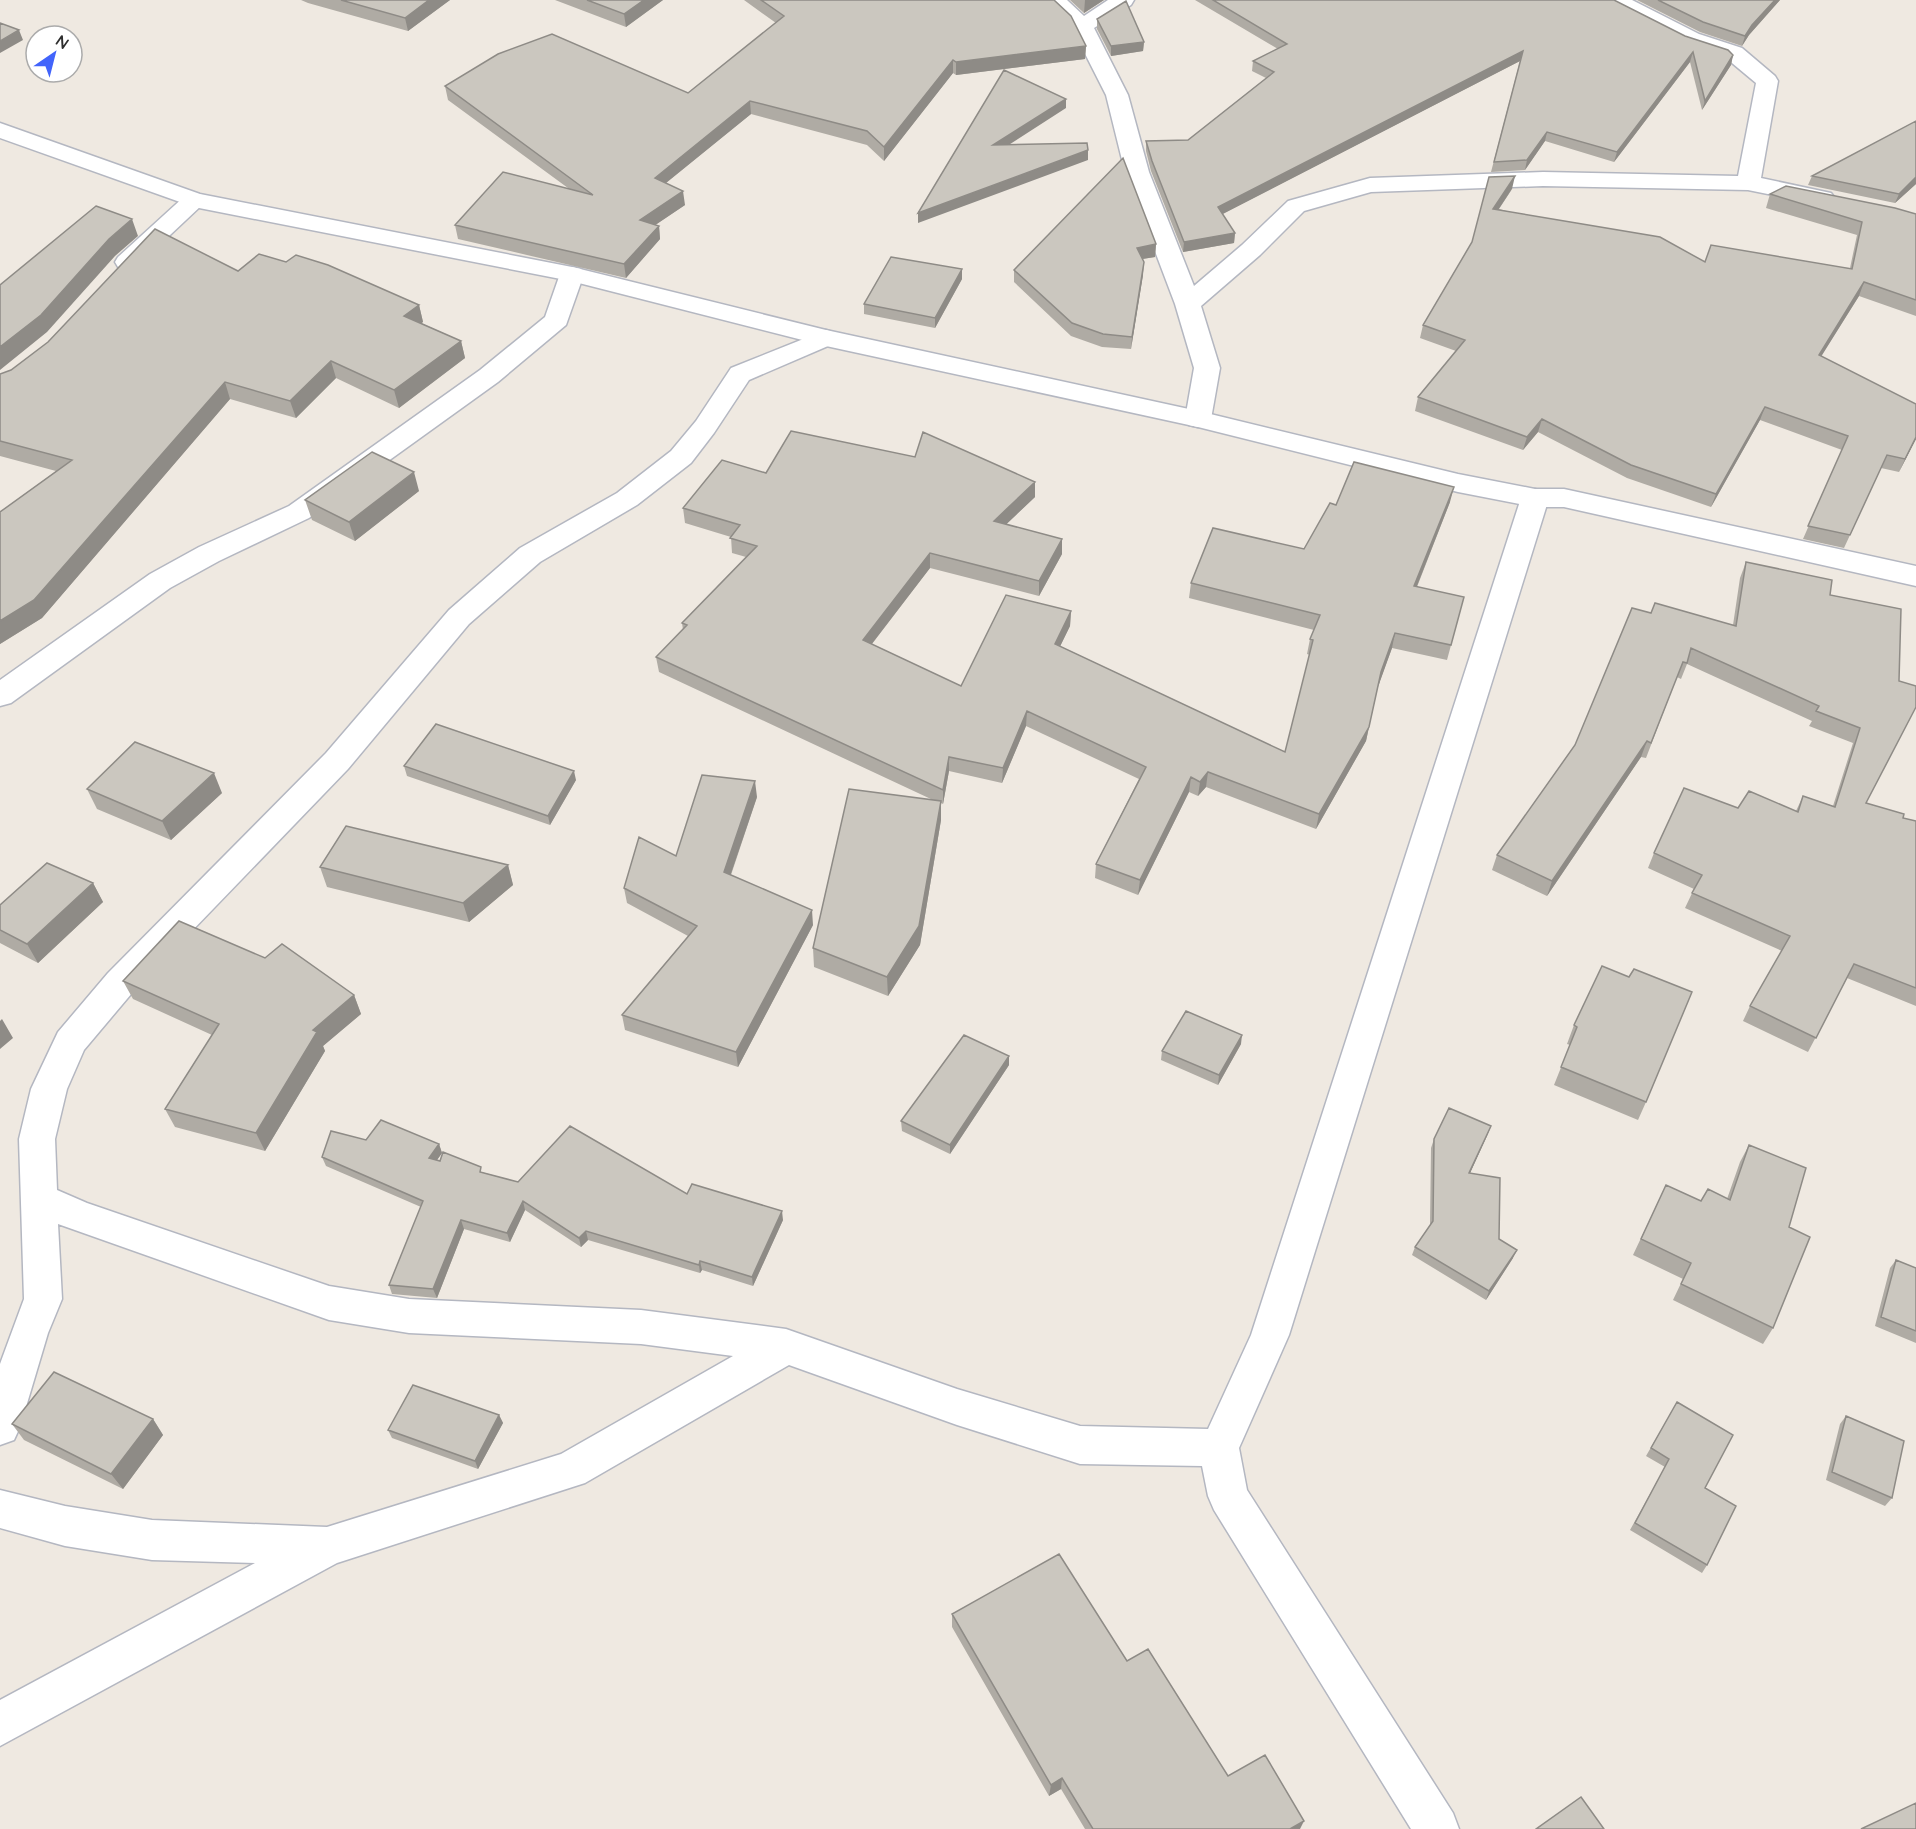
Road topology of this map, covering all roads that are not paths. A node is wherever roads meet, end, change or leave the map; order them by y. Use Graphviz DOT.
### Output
graph roads {
  1 [pos="1055,0"];
  2 [pos="1123,0"];
  3 [pos="1616,0"];
  4 [pos="1082,26"];
  5 [pos="0,130"];
  6 [pos="1748,183"];
  7 [pos="195,200"];
  8 [pos="1849,203"];
  9 [pos="572,274"];
  10 [pos="111,280"];
  11 [pos="1188,304"];
  12 [pos="826,338"];
  13 [pos="1198,419"];
  14 [pos="1535,498"];
  15 [pos="1916,576"];
  16 [pos="0,695"];
  17 [pos="39,1198"];
  18 [pos="786,1346"];
  19 [pos="0,1427"];
  20 [pos="1219,1448"];
  21 [pos="0,1509"];
  22 [pos="328,1546"];
  23 [pos="0,1724"];
  24 [pos="1437,1829"];
  1 -- 4 [label="street"];
  2 -- 4 [label="street"];
  3 -- 6 [label="street"];
  4 -- 11 [label="street"];
  5 -- 7 [label="street"];
  6 -- 8 [label="street"];
  6 -- 11 [label="street"];
  7 -- 9 [label="street"];
  7 -- 10 [label="street"];
  9 -- 12 [label="street"];
  9 -- 16 [label="street"];
  11 -- 13 [label="street"];
  12 -- 13 [label="street"];
  12 -- 17 [label="street"];
  13 -- 14 [label="street"];
  14 -- 15 [label="street"];
  14 -- 20 [label="street"];
  17 -- 18 [label="street"];
  17 -- 19 [label="street"];
  18 -- 20 [label="street"];
  18 -- 22 [label="street"];
  20 -- 24 [label="street"];
  21 -- 22 [label="street"];
  22 -- 23 [label="street"];
}
